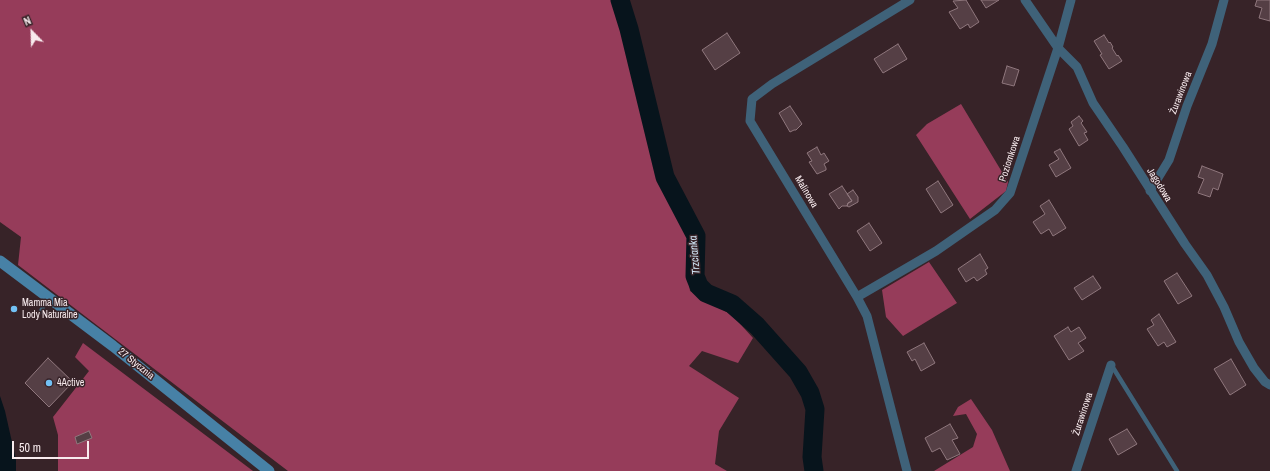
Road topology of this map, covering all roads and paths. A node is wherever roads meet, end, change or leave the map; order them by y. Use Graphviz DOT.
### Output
graph roads {
  1 [pos="910,0"];
  2 [pos="1025,0"];
  3 [pos="1071,0"];
  4 [pos="1224,0"];
  5 [pos="1058,48"];
  6 [pos="1150,191"];
  7 [pos="0,261"];
  8 [pos="47,296"];
  9 [pos="857,297"];
  10 [pos="41,312"];
  11 [pos="1111,365"];
  12 [pos="1270,385"];
  13 [pos="269,471"];
  14 [pos="907,471"];
  15 [pos="1076,471"];
  16 [pos="1177,471"];
  1 -- 9 [label="street, Malinowa"];
  2 -- 5 [label="street, Jagodowa"];
  3 -- 5 [label="street, Poziomkowa"];
  4 -- 6 [label="street, Żurawinowa"];
  5 -- 6 [label="street, Jagodowa"];
  5 -- 9 [label="street, Poziomkowa"];
  6 -- 12 [label="street, Jagodowa"];
  7 -- 8 [label="main road, 27 Stycznia"];
  8 -- 10 [label="lane"];
  8 -- 13 [label="main road, 27 Stycznia"];
  9 -- 14 [label="street, Malinowa"];
  11 -- 15 [label="street, Żurawinowa"];
  11 -- 16 [label="lane"];
}
